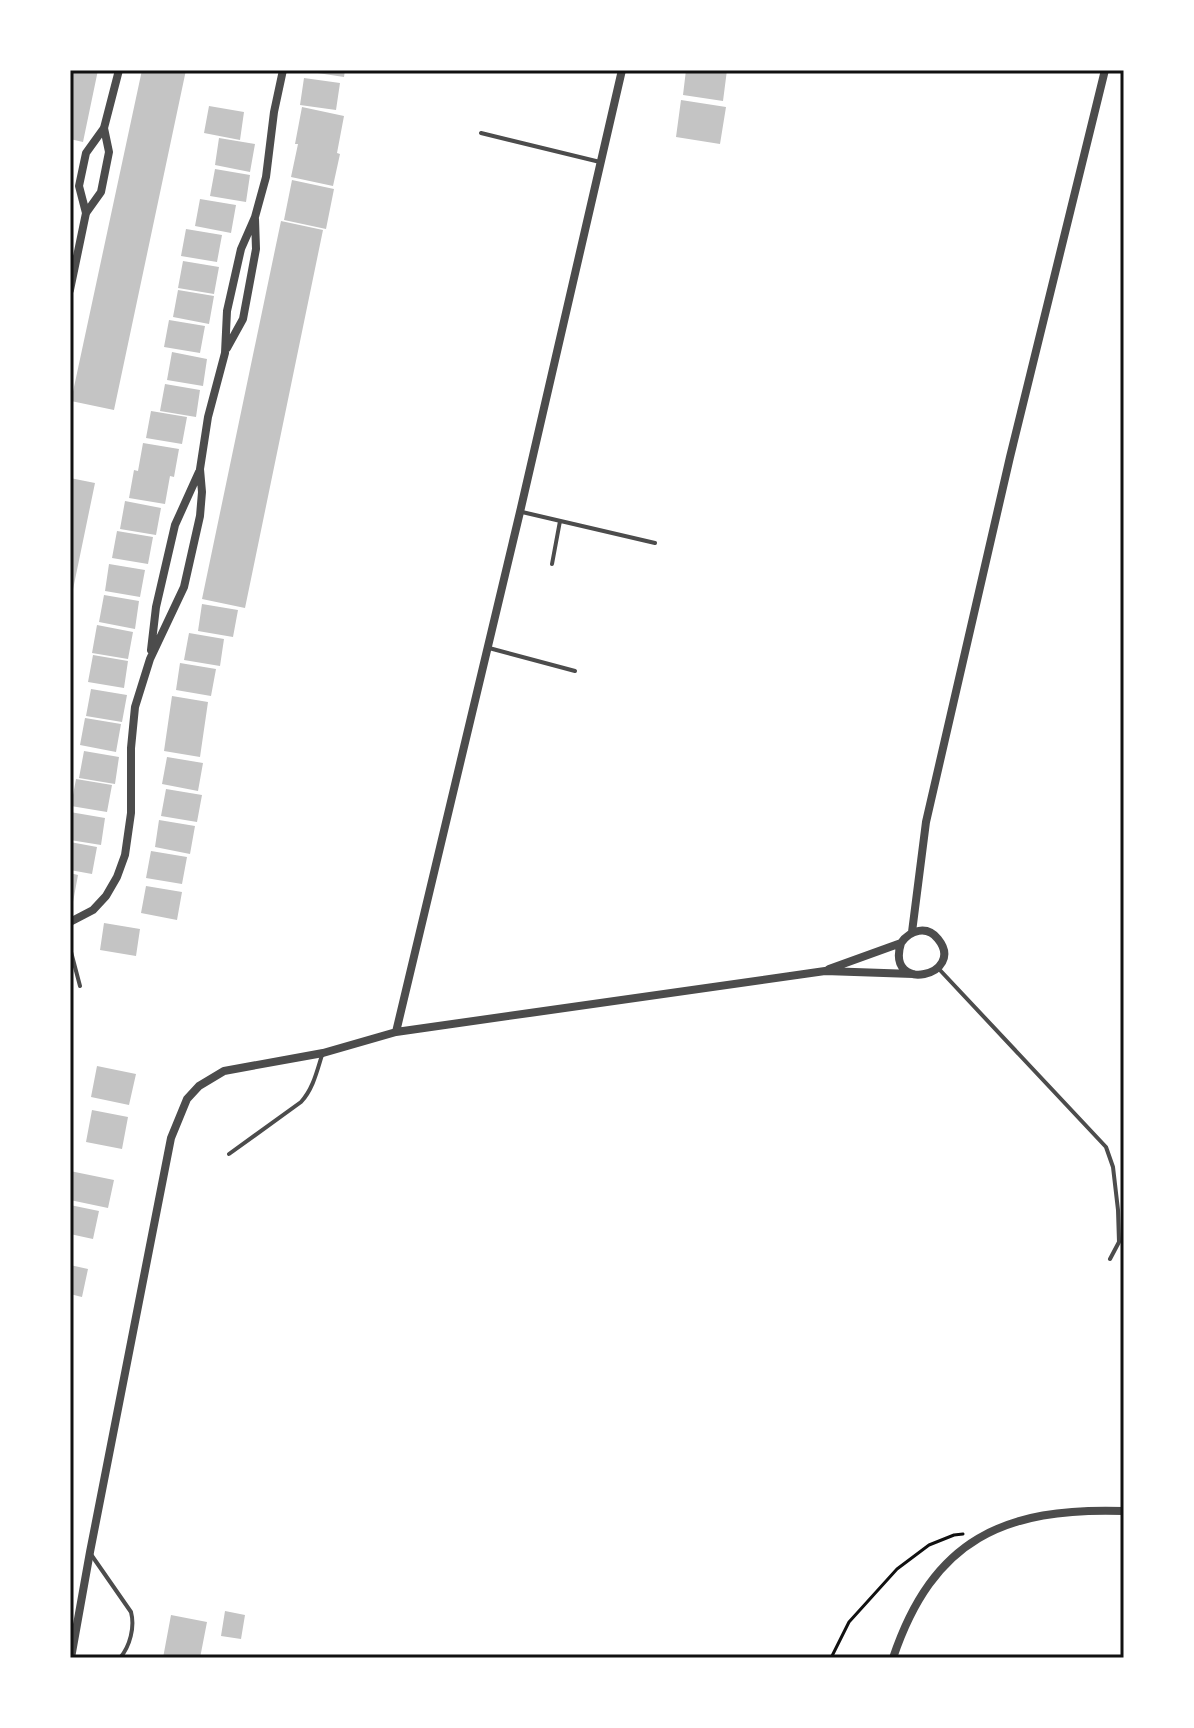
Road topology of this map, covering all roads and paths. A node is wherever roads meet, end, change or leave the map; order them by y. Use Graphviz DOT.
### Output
graph roads {
  1 [pos="119,70"];
  2 [pos="283,70"];
  3 [pos="622,70"];
  4 [pos="1105,70"];
  5 [pos="104,128"];
  6 [pos="481,133"];
  7 [pos="600,162"];
  8 [pos="86,213"];
  9 [pos="255,217"];
  10 [pos="70,290"];
  11 [pos="225,353"];
  12 [pos="200,469"];
  13 [pos="520,512"];
  14 [pos="560,521"];
  15 [pos="655,543"];
  16 [pos="552,564"];
  17 [pos="487,648"];
  18 [pos="150,659"];
  19 [pos="575,671"];
  20 [pos="70,922"];
  21 [pos="912,932"];
  22 [pos="901,943"];
  23 [pos="70,948"];
  24 [pos="938,968"];
  25 [pos="825,971"];
  26 [pos="913,974"];
  27 [pos="80,986"];
  28 [pos="396,1032"];
  29 [pos="323,1053"];
  30 [pos="229,1154"];
  31 [pos="1110,1259"];
  32 [pos="1124,1511"];
  33 [pos="980,1536"];
  34 [pos="90,1552"];
  35 [pos="71,1658"];
  36 [pos="120,1658"];
  37 [pos="831,1658"];
  38 [pos="893,1658"];
  1 -- 5 [label="street"];
  2 -- 9 [label="street"];
  3 -- 7 [label="street"];
  4 -- 21 [label="street"];
  5 -- 8 [label="street"];
  5 -- 8 [label="street"];
  6 -- 7 [label="lane"];
  7 -- 13 [label="street"];
  8 -- 10 [label="street"];
  9 -- 11 [label="street"];
  9 -- 11 [label="street"];
  11 -- 12 [label="street"];
  12 -- 18 [label="street"];
  12 -- 18 [label="street"];
  13 -- 14 [label="lane"];
  13 -- 17 [label="street"];
  14 -- 15 [label="lane"];
  14 -- 16 [label="lane"];
  17 -- 19 [label="lane"];
  17 -- 28 [label="street"];
  18 -- 20 [label="street"];
  21 -- 22 [label="street"];
  21 -- 24 [label="street"];
  22 -- 25 [label="street"];
  22 -- 26 [label="street"];
  23 -- 27 [label="lane"];
  24 -- 26 [label="street"];
  24 -- 31 [label="lane"];
  25 -- 26 [label="street"];
  25 -- 28 [label="street"];
  28 -- 29 [label="street"];
  29 -- 30 [label="lane"];
  29 -- 34 [label="street"];
  32 -- 33 [label="street"];
  33 -- 37 [label="path"];
  33 -- 38 [label="street"];
  34 -- 35 [label="street"];
  34 -- 36 [label="lane"];
}
